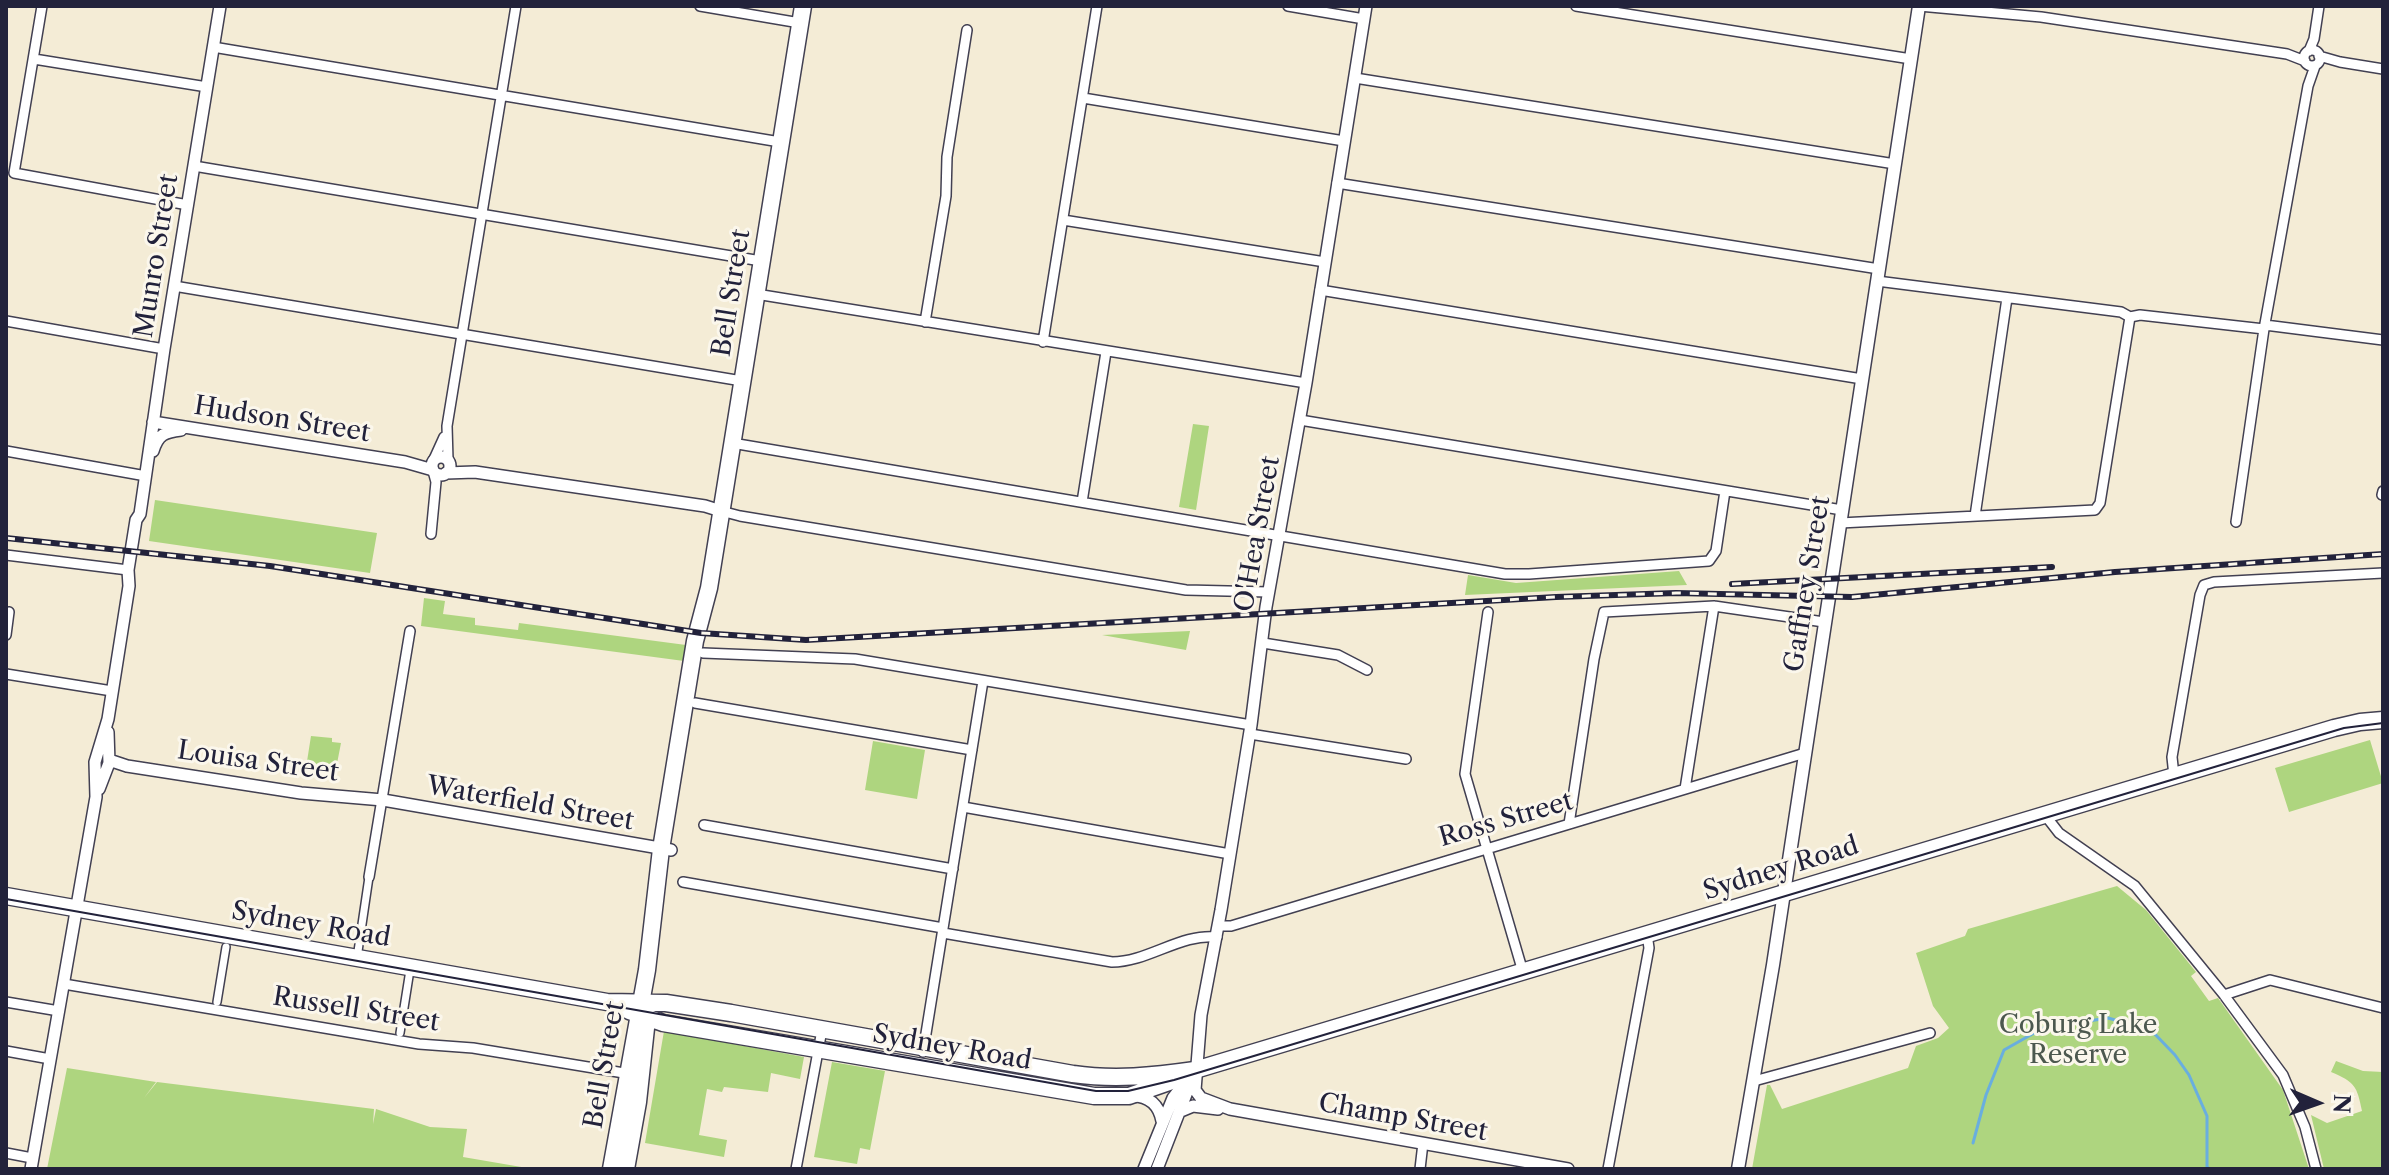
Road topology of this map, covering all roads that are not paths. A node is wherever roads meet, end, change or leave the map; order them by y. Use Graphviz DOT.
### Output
graph roads {
  1 [pos="42,6"];
  2 [pos="220,6"];
  3 [pos="516,6"];
  4 [pos="700,6"];
  5 [pos="1097,6"];
  6 [pos="1288,6"];
  7 [pos="1576,6"];
  8 [pos="1919,6"];
  9 [pos="1980,6"];
  10 [pos="2319,6"];
  11 [pos="1365,12"];
  12 [pos="801,14"];
  13 [pos="2041,17"];
  14 [pos="967,30"];
  15 [pos="213,47"];
  16 [pos="2312,58"];
  17 [pos="34,59"];
  18 [pos="1911,59"];
  19 [pos="2383,69"];
  20 [pos="1355,78"];
  21 [pos="207,87"];
  22 [pos="501,96"];
  23 [pos="1083,98"];
  24 [pos="1344,141"];
  25 [pos="780,142"];
  26 [pos="1895,164"];
  27 [pos="194,166"];
  28 [pos="1337,183"];
  29 [pos="188,205"];
  30 [pos="482,215"];
  31 [pos="1063,220"];
  32 [pos="761,261"];
  33 [pos="1325,262"];
  34 [pos="1878,275"];
  35 [pos="174,286"];
  36 [pos="1320,290"];
  37 [pos="756,294"];
  38 [pos="2007,298"];
  39 [pos="2130,317"];
  40 [pos="6,321"];
  41 [pos="925,322"];
  42 [pos="2265,327"];
  43 [pos="463,334"];
  44 [pos="2383,340"];
  45 [pos="1043,342"];
  46 [pos="164,349"];
  47 [pos="1106,352"];
  48 [pos="1862,379"];
  49 [pos="742,381"];
  50 [pos="1306,383"];
  51 [pos="1300,420"];
  52 [pos="153,422"];
  53 [pos="447,426"];
  54 [pos="198,428"];
  55 [pos="732,443"];
  56 [pos="6,451"];
  57 [pos="448,460"];
  58 [pos="437,468"];
  59 [pos="475,472"];
  60 [pos="146,476"];
  61 [pos="1725,491"];
  62 [pos="1082,502"];
  63 [pos="721,511"];
  64 [pos="140,514"];
  65 [pos="1975,516"];
  66 [pos="1841,517"];
  67 [pos="2236,522"];
  68 [pos="431,534"];
  69 [pos="1280,536"];
  70 [pos="6,555"];
  71 [pos="128,570"];
  72 [pos="2383,573"];
  73 [pos="129,586"];
  74 [pos="709,588"];
  75 [pos="1269,592"];
  76 [pos="1714,606"];
  77 [pos="9,612"];
  78 [pos="1488,612"];
  79 [pos="1824,622"];
  80 [pos="410,631"];
  81 [pos="6,635"];
  82 [pos="1263,643"];
  83 [pos="703,653"];
  84 [pos="1367,670"];
  85 [pos="6,674"];
  86 [pos="983,681"];
  87 [pos="112,691"];
  88 [pos="695,703"];
  89 [pos="2383,720"];
  90 [pos="1250,730"];
  91 [pos="972,750"];
  92 [pos="1805,753"];
  93 [pos="1406,759"];
  94 [pos="104,763"];
  95 [pos="2174,776"];
  96 [pos="1685,789"];
  97 [pos="383,800"];
  98 [pos="963,807"];
  99 [pos="2063,809"];
  100 [pos="2045,815"];
  101 [pos="1569,824"];
  102 [pos="704,825"];
  103 [pos="2066,837"];
  104 [pos="1486,847"];
  105 [pos="666,849"];
  106 [pos="1230,854"];
  107 [pos="953,869"];
  108 [pos="369,877"];
  109 [pos="683,882"];
  110 [pos="1784,893"];
  111 [pos="6,896"];
  112 [pos="76,909"];
  113 [pos="943,931"];
  114 [pos="1218,931"];
  115 [pos="1647,934"];
  116 [pos="226,947"];
  117 [pos="357,958"];
  118 [pos="411,967"];
  119 [pos="1523,972"];
  120 [pos="64,984"];
  121 [pos="2224,995"];
  122 [pos="6,1002"];
  123 [pos="217,1002"];
  124 [pos="2383,1008"];
  125 [pos="644,1009"];
  126 [pos="59,1011"];
  127 [pos="822,1030"];
  128 [pos="400,1033"];
  129 [pos="1930,1033"];
  130 [pos="924,1048"];
  131 [pos="819,1050"];
  132 [pos="6,1051"];
  133 [pos="50,1059"];
  134 [pos="921,1067"];
  135 [pos="1195,1070"];
  136 [pos="635,1075"];
  137 [pos="1754,1081"];
  138 [pos="1129,1096"];
  139 [pos="1230,1109"];
  140 [pos="1181,1111"];
  141 [pos="1162,1121"];
  142 [pos="1423,1143"];
  143 [pos="6,1153"];
  144 [pos="32,1164"];
  145 [pos="611,1169"];
  146 [pos="626,1169"];
  147 [pos="796,1169"];
  148 [pos="1144,1169"];
  149 [pos="1157,1169"];
  150 [pos="1420,1169"];
  151 [pos="1568,1169"];
  152 [pos="1608,1169"];
  153 [pos="1738,1169"];
  154 [pos="2316,1169"];
  1 -- 17 [label="street"];
  2 -- 15 [label="street, Munro Street"];
  3 -- 22 [label="street"];
  4 -- 12 [label="street"];
  5 -- 23 [label="street"];
  6 -- 11 [label="street"];
  7 -- 18 [label="street"];
  8 -- 13 [label="street"];
  8 -- 18 [label="main road, Gaffney Street"];
  9 -- 13 [label="street"];
  10 -- 16 [label="street"];
  11 -- 20 [label="street, O'Hea Street"];
  12 -- 25 [label="highway, Bell Street"];
  13 -- 16 [label="street"];
  14 -- 41 [label="street"];
  15 -- 21 [label="street, Munro Street"];
  15 -- 22 [label="street"];
  16 -- 19 [label="street"];
  16 -- 42 [label="street"];
  17 -- 21 [label="street"];
  17 -- 29 [label="street"];
  18 -- 26 [label="main road, Gaffney Street"];
  20 -- 24 [label="street, O'Hea Street"];
  20 -- 26 [label="street"];
  21 -- 27 [label="street, Munro Street"];
  22 -- 25 [label="street"];
  22 -- 30 [label="street"];
  23 -- 24 [label="street"];
  23 -- 31 [label="street"];
  24 -- 28 [label="street, O'Hea Street"];
  25 -- 32 [label="highway, Bell Street"];
  26 -- 34 [label="main road, Gaffney Street"];
  27 -- 29 [label="street, Munro Street"];
  27 -- 30 [label="street"];
  28 -- 33 [label="street, O'Hea Street"];
  28 -- 34 [label="street"];
  29 -- 35 [label="street, Munro Street"];
  30 -- 32 [label="street"];
  30 -- 43 [label="street"];
  31 -- 33 [label="street"];
  31 -- 45 [label="street"];
  32 -- 37 [label="highway, Bell Street"];
  33 -- 36 [label="street, O'Hea Street"];
  34 -- 38 [label="street"];
  34 -- 48 [label="main road, Gaffney Street"];
  35 -- 43 [label="street"];
  35 -- 46 [label="street, Munro Street"];
  36 -- 48 [label="street"];
  36 -- 50 [label="street, O'Hea Street"];
  37 -- 41 [label="street"];
  37 -- 49 [label="highway, Bell Street"];
  38 -- 39 [label="street"];
  38 -- 65 [label="street"];
  39 -- 42 [label="street"];
  39 -- 65 [label="street"];
  40 -- 46 [label="street"];
  41 -- 45 [label="street"];
  42 -- 44 [label="street"];
  42 -- 67 [label="street"];
  43 -- 49 [label="street"];
  43 -- 53 [label="street"];
  45 -- 47 [label="street"];
  46 -- 52 [label="street, Munro Street"];
  47 -- 50 [label="street"];
  47 -- 62 [label="street"];
  48 -- 66 [label="main road, Gaffney Street"];
  49 -- 55 [label="highway, Bell Street"];
  50 -- 51 [label="street, O'Hea Street"];
  51 -- 61 [label="street"];
  51 -- 69 [label="street, O'Hea Street"];
  52 -- 54 [label="street, Hudson Street"];
  52 -- 60 [label="street, Munro Street"];
  53 -- 57 [label="street"];
  53 -- 58 [label="street"];
  54 -- 58 [label="street, Hudson Street"];
  54 -- 60 [label="street"];
  55 -- 62 [label="street"];
  55 -- 63 [label="highway, Bell Street"];
  56 -- 60 [label="street"];
  57 -- 58 [label="street, Hudson Street"];
  57 -- 59 [label="street, Hudson Street"];
  58 -- 59 [label="street, Hudson Street"];
  58 -- 68 [label="street"];
  59 -- 63 [label="street, Hudson Street"];
  60 -- 64 [label="street, Munro Street"];
  61 -- 66 [label="street"];
  61 -- 69 [label="street"];
  62 -- 69 [label="street"];
  63 -- 74 [label="highway, Bell Street"];
  63 -- 75 [label="street"];
  64 -- 71 [label="street, Munro Street"];
  64 -- 73 [label="street, Munro Street"];
  65 -- 66 [label="street"];
  66 -- 79 [label="main road, Gaffney Street"];
  69 -- 75 [label="street, O'Hea Street"];
  70 -- 71 [label="street"];
  71 -- 73 [label="street, Munro Street"];
  72 -- 95 [label="street"];
  73 -- 87 [label="street, Munro Street"];
  74 -- 83 [label="highway, Bell Street"];
  74 -- 105 [label="highway, Bell Street"];
  75 -- 82 [label="street, O'Hea Street"];
  76 -- 79 [label="street"];
  76 -- 96 [label="street"];
  76 -- 101 [label="street"];
  77 -- 81 [label="street"];
  78 -- 104 [label="street"];
  79 -- 92 [label="main road, Gaffney Street"];
  80 -- 97 [label="street"];
  82 -- 84 [label="street"];
  82 -- 90 [label="street, O'Hea Street"];
  83 -- 86 [label="street"];
  83 -- 88 [label="highway, Bell Street"];
  85 -- 87 [label="street"];
  86 -- 90 [label="street"];
  86 -- 91 [label="street"];
  87 -- 94 [label="street, Munro Street"];
  88 -- 91 [label="street"];
  88 -- 105 [label="highway, Bell Street"];
  89 -- 95 [label="highway, Sydney Road"];
  90 -- 93 [label="street"];
  90 -- 106 [label="street, O'Hea Street"];
  91 -- 98 [label="street"];
  92 -- 96 [label="street, Ross Street"];
  92 -- 110 [label="main road, Gaffney Street"];
  94 -- 97 [label="street, Louisa Street"];
  94 -- 112 [label="street, Munro Street"];
  95 -- 99 [label="highway, Sydney Road"];
  96 -- 101 [label="street, Ross Street"];
  97 -- 105 [label="street, Waterfield Street"];
  97 -- 108 [label="street"];
  98 -- 106 [label="street"];
  98 -- 107 [label="street"];
  99 -- 100 [label="highway, Sydney Road"];
  99 -- 103 [label="street"];
  100 -- 103 [label="street"];
  100 -- 110 [label="highway, Sydney Road"];
  101 -- 104 [label="street, Ross Street"];
  102 -- 107 [label="street"];
  103 -- 121 [label="street"];
  104 -- 114 [label="street, Ross Street"];
  104 -- 119 [label="street"];
  105 -- 125 [label="highway, Bell Street"];
  106 -- 114 [label="street, O'Hea Street"];
  107 -- 113 [label="street"];
  108 -- 117 [label="street"];
  109 -- 113 [label="street, Ross Street"];
  110 -- 115 [label="highway, Sydney Road"];
  110 -- 137 [label="main road, Gaffney Street"];
  111 -- 112 [label="highway, Sydney Road"];
  112 -- 117 [label="highway, Sydney Road"];
  112 -- 120 [label="street, Munro Street"];
  113 -- 114 [label="street, Ross Street"];
  113 -- 130 [label="street"];
  114 -- 135 [label="street, O'Hea Street"];
  115 -- 119 [label="highway, Sydney Road"];
  115 -- 152 [label="street"];
  116 -- 123 [label="street"];
  117 -- 118 [label="highway, Sydney Road"];
  118 -- 125 [label="highway, Sydney Road"];
  118 -- 128 [label="street"];
  119 -- 135 [label="highway, Sydney Road"];
  120 -- 126 [label="street, Munro Street"];
  120 -- 136 [label="street, Russell Street"];
  121 -- 124 [label="street"];
  121 -- 154 [label="street"];
  122 -- 126 [label="street"];
  125 -- 127 [label="highway, Sydney Road"];
  125 -- 131 [label="highway, Sydney Road"];
  125 -- 136 [label="highway, Bell Street"];
  126 -- 133 [label="street, Munro Street"];
  127 -- 130 [label="highway, Sydney Road"];
  127 -- 131 [label="street"];
  129 -- 137 [label="street"];
  130 -- 134 [label="street"];
  130 -- 135 [label="highway, Sydney Road"];
  131 -- 134 [label="highway, Sydney Road"];
  131 -- 147 [label="street"];
  132 -- 133 [label="street"];
  133 -- 144 [label="street, Munro Street"];
  134 -- 138 [label="highway, Sydney Road"];
  135 -- 138 [label="highway, Sydney Road"];
  135 -- 139 [label="street, Champ Street"];
  135 -- 140 [label="street, O'Hea Street"];
  135 -- 141 [label="street"];
  136 -- 145 [label="highway, Bell Street"];
  136 -- 146 [label="highway, Bell Street"];
  137 -- 153 [label="main road, Gaffney Street"];
  138 -- 141 [label="street"];
  139 -- 140 [label="street, Champ Street"];
  139 -- 142 [label="street, Champ Street"];
  140 -- 149 [label="street, O'Hea Street"];
  141 -- 148 [label="street"];
  142 -- 150 [label="street"];
  142 -- 151 [label="street, Champ Street"];
  143 -- 144 [label="street"];
}
